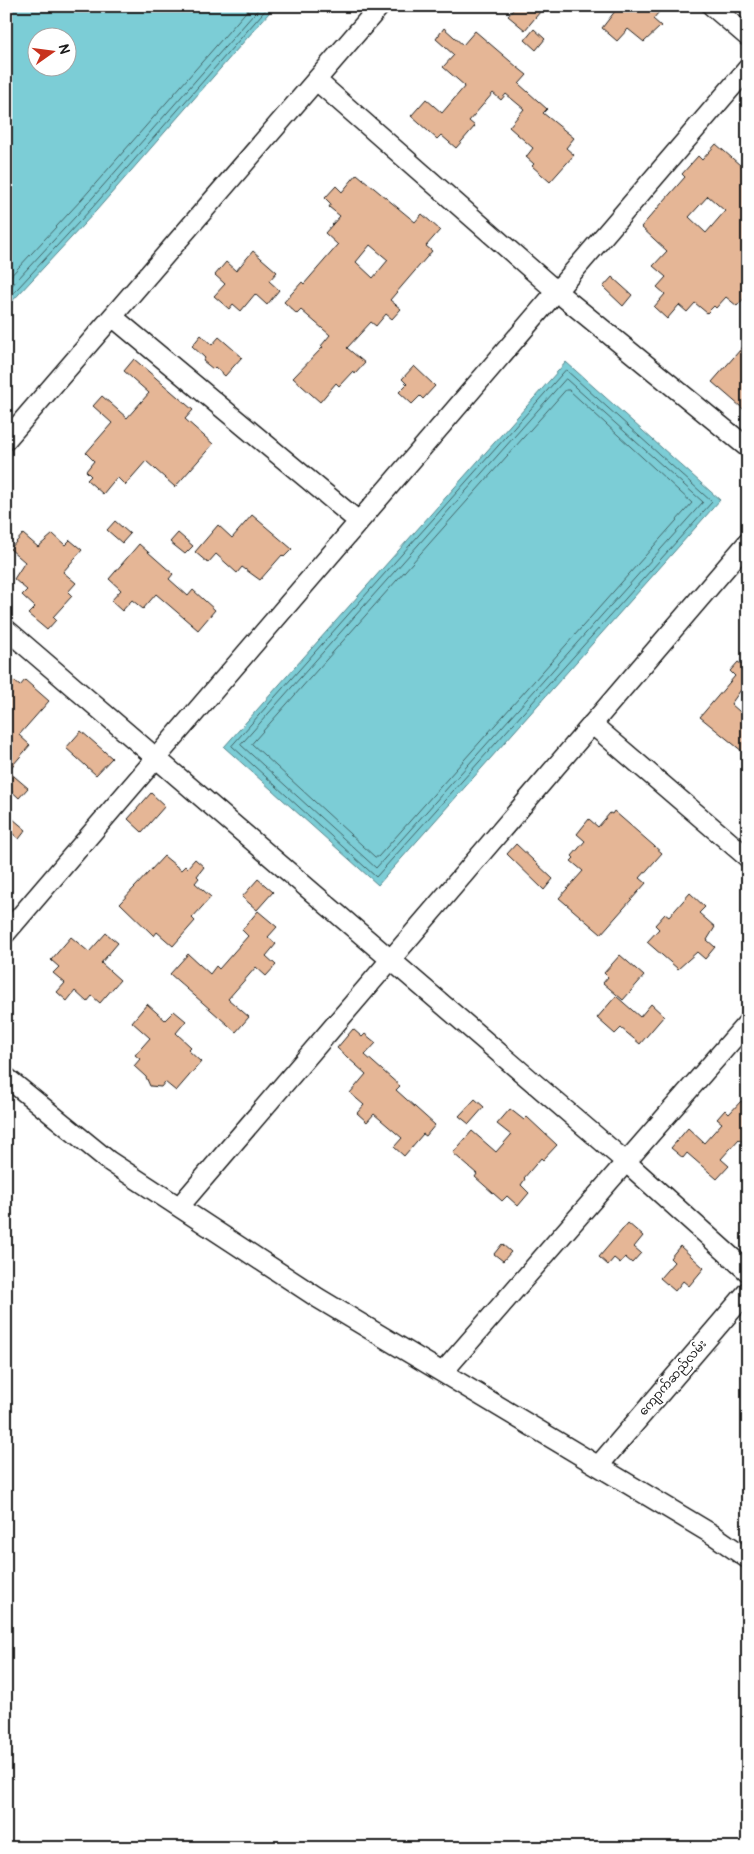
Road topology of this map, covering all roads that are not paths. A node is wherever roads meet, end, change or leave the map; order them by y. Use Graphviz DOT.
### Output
graph roads {
  1 [pos="380,6"];
  2 [pos="712,6"];
  3 [pos="748,37"];
  4 [pos="748,68"];
  5 [pos="316,80"];
  6 [pos="556,291"];
  7 [pos="113,317"];
  8 [pos="6,440"];
  9 [pos="748,448"];
  10 [pos="358,522"];
  11 [pos="748,542"];
  12 [pos="6,629"];
  13 [pos="592,724"];
  14 [pos="155,759"];
  15 [pos="748,858"];
  16 [pos="6,933"];
  17 [pos="390,960"];
  18 [pos="748,1022"];
  19 [pos="6,1077"];
  20 [pos="626,1162"];
  21 [pos="179,1208"];
  22 [pos="748,1272"];
  23 [pos="748,1291"];
  24 [pos="443,1372"];
  25 [pos="599,1465"];
  26 [pos="748,1559"];
  1 -- 5 [label="street"];
  2 -- 3 [label="street"];
  4 -- 6 [label="street"];
  5 -- 6 [label="street"];
  5 -- 7 [label="street"];
  6 -- 9 [label="street"];
  6 -- 10 [label="street"];
  7 -- 8 [label="street"];
  7 -- 10 [label="street"];
  10 -- 14 [label="street"];
  11 -- 13 [label="street"];
  12 -- 14 [label="street"];
  13 -- 15 [label="street"];
  13 -- 17 [label="street"];
  14 -- 16 [label="street"];
  14 -- 17 [label="street"];
  17 -- 20 [label="street"];
  17 -- 21 [label="street"];
  18 -- 20 [label="street"];
  19 -- 21 [label="street"];
  20 -- 22 [label="street"];
  20 -- 24 [label="street"];
  21 -- 24 [label="street"];
  23 -- 25 [label="street, ကျောက်ဆည်လမ်း"];
  24 -- 25 [label="street"];
  25 -- 26 [label="street"];
}
